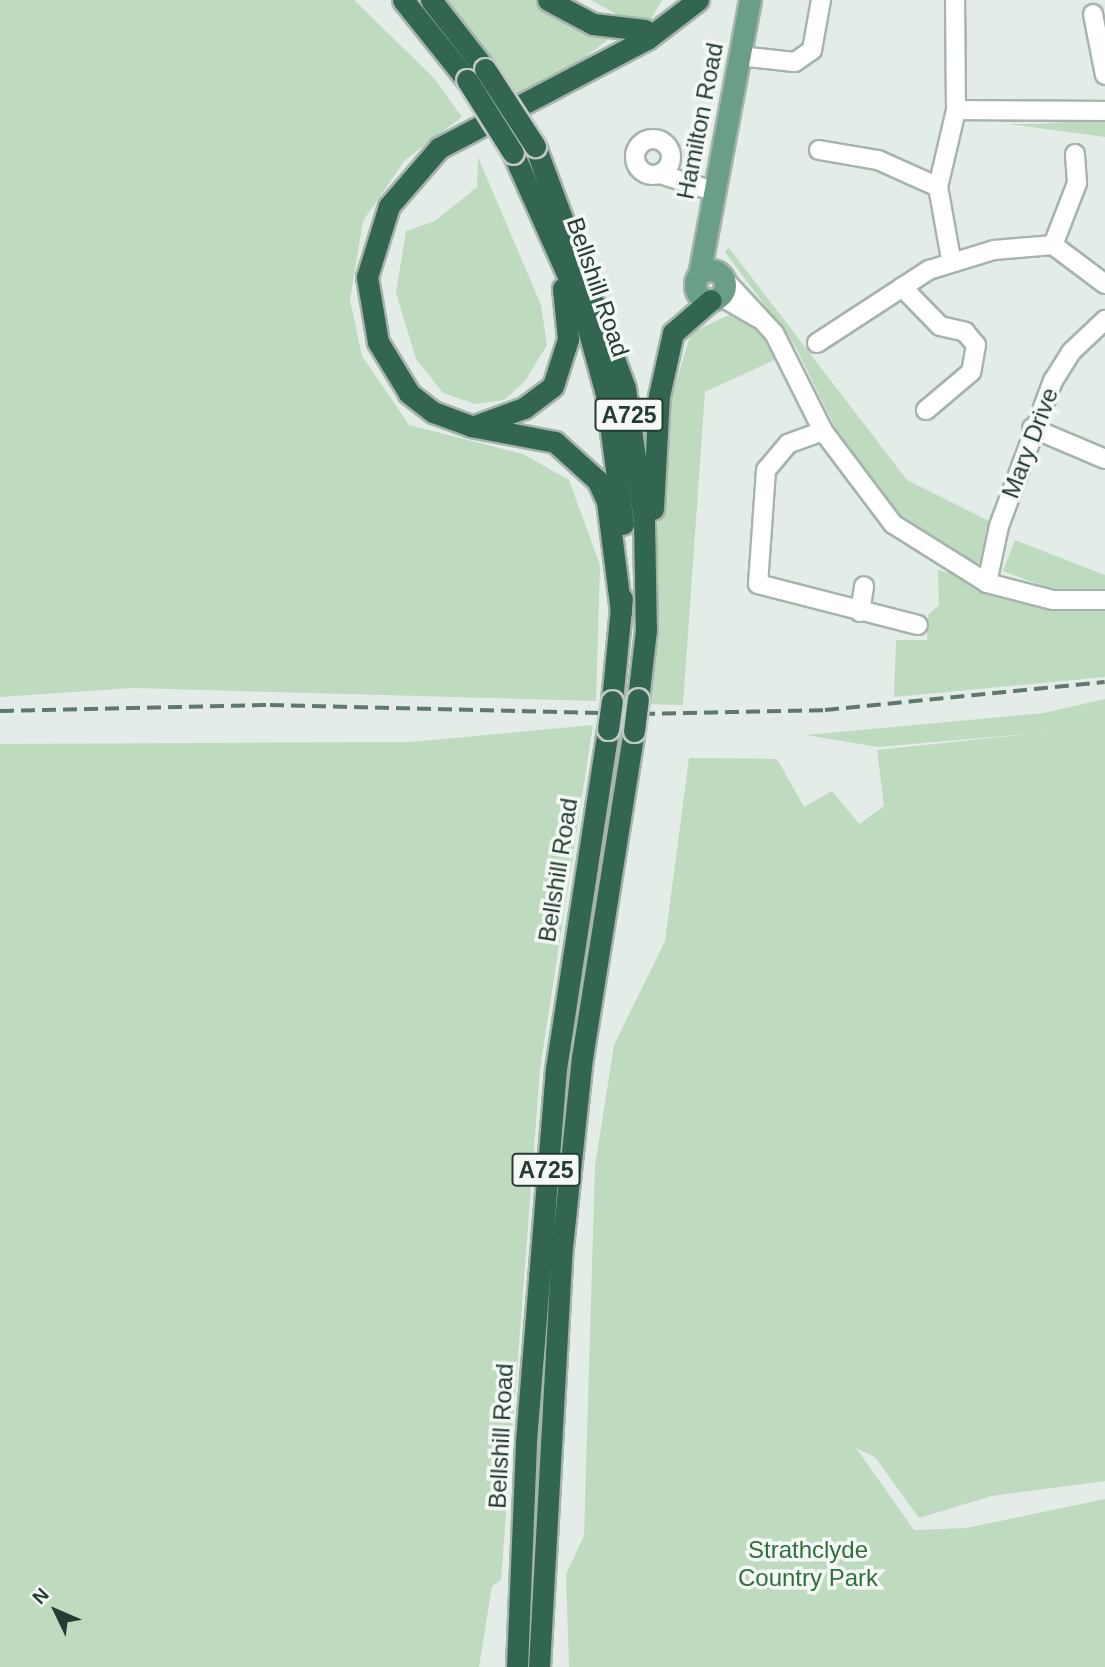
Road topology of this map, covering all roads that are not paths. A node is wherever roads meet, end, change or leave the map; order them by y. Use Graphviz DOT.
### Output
graph roads {
  1 [pos="403,0"];
  2 [pos="431,0"];
  3 [pos="548,0"];
  4 [pos="676,0"];
  5 [pos="698,0"];
  6 [pos="821,0"];
  7 [pos="955,0"];
  8 [pos="747,3"];
  9 [pos="1093,14"];
  10 [pos="645,30"];
  11 [pos="624,49"];
  12 [pos="739,56"];
  13 [pos="1105,75"];
  14 [pos="956,110"];
  15 [pos="1105,111"];
  16 [pos="819,150"];
  17 [pos="1075,154"];
  18 [pos="660,174"];
  19 [pos="939,187"];
  20 [pos="713,191"];
  21 [pos="539,202"];
  22 [pos="705,243"];
  23 [pos="1053,245"];
  24 [pos="951,259"];
  25 [pos="1105,284"];
  26 [pos="719,287"];
  27 [pos="902,287"];
  28 [pos="1105,320"];
  29 [pos="817,343"];
  30 [pos="926,410"];
  31 [pos="471,426"];
  32 [pos="1032,428"];
  33 [pos="823,431"];
  34 [pos="1105,459"];
  35 [pos="987,583"];
  36 [pos="864,586"];
  37 [pos="1105,600"];
  38 [pos="621,612"];
  39 [pos="860,612"];
  40 [pos="918,625"];
  41 [pos="646,631"];
  42 [pos="543,1590"];
  43 [pos="517,1614"];
  44 [pos="510,1667"];
  45 [pos="517,1667"];
  46 [pos="539,1667"];
  47 [pos="546,1667"];
  1 -- 21 [label="highway, Bellshill Road / A725, bridge"];
  2 -- 41 [label="highway, Bellshill Road / A725, bridge"];
  3 -- 10 [label="highway"];
  4 -- 10 [label="highway"];
  5 -- 11 [label="highway"];
  6 -- 12 [label="street"];
  7 -- 14 [label="street"];
  8 -- 12 [label="main road, Hamilton Road"];
  9 -- 13 [label="street"];
  10 -- 11 [label="highway"];
  11 -- 31 [label="highway"];
  12 -- 20 [label="main road, Hamilton Road"];
  14 -- 15 [label="street"];
  14 -- 19 [label="street"];
  16 -- 19 [label="street"];
  17 -- 23 [label="street"];
  18 -- 20 [label="street"];
  19 -- 24 [label="street"];
  20 -- 22 [label="main road, Hamilton Road"];
  21 -- 31 [label="highway"];
  21 -- 38 [label="highway, Bellshill Road / A725"];
  22 -- 26 [label="main road"];
  22 -- 26 [label="main road, Hamilton Road"];
  23 -- 24 [label="street"];
  23 -- 25 [label="street"];
  24 -- 27 [label="street"];
  26 -- 33 [label="street"];
  26 -- 41 [label="highway"];
  27 -- 29 [label="street"];
  27 -- 30 [label="street"];
  28 -- 32 [label="street, Mary Drive"];
  31 -- 38 [label="highway"];
  32 -- 34 [label="street"];
  32 -- 35 [label="street, Mary Drive"];
  33 -- 35 [label="street"];
  33 -- 39 [label="street"];
  35 -- 37 [label="street"];
  36 -- 39 [label="street"];
  38 -- 43 [label="highway, Bellshill Road / A725, bridge"];
  39 -- 40 [label="street"];
  41 -- 42 [label="highway, Bellshill Road / A725, bridge"];
  42 -- 46 [label="highway, A725"];
  42 -- 47 [label="highway, A725"];
  43 -- 44 [label="highway, A725"];
  43 -- 45 [label="highway, A725"];
}
